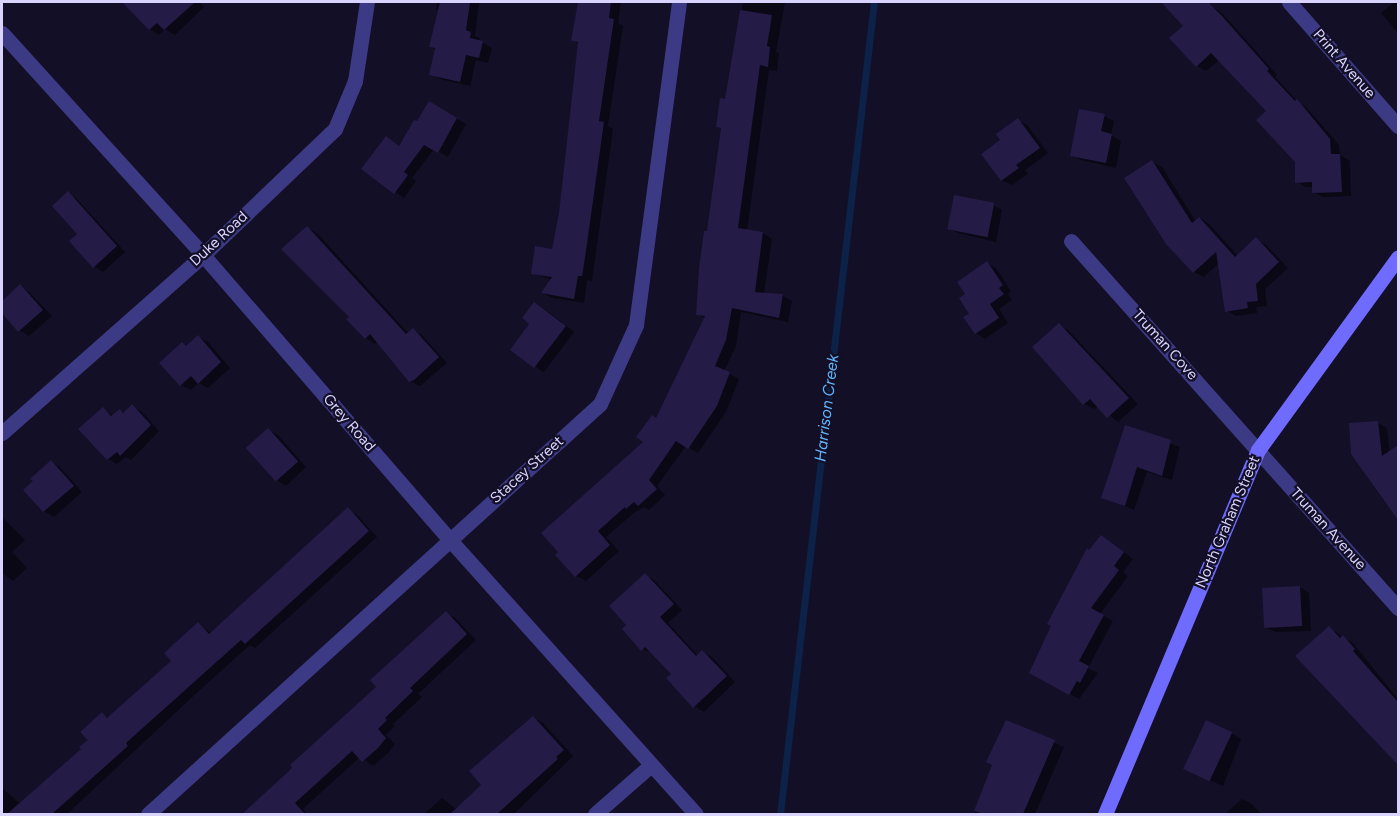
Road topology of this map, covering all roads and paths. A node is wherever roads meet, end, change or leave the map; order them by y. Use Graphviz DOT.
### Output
graph roads {
  1 [pos="367,2"];
  2 [pos="679,2"];
  3 [pos="1289,2"];
  4 [pos="2,33"];
  5 [pos="1398,126"];
  6 [pos="1071,241"];
  7 [pos="202,255"];
  8 [pos="1398,257"];
  9 [pos="2,433"];
  10 [pos="1258,450"];
  11 [pos="450,540"];
  12 [pos="1398,608"];
  13 [pos="651,765"];
  14 [pos="148,814"];
  15 [pos="595,814"];
  16 [pos="696,814"];
  17 [pos="1105,814"];
  1 -- 7 [label="street, Duke Road"];
  2 -- 11 [label="street, Stacey Street"];
  3 -- 5 [label="street, Print Avenue"];
  4 -- 7 [label="street, Grey Road"];
  6 -- 10 [label="street, Truman Cove"];
  7 -- 9 [label="street, Duke Road"];
  7 -- 11 [label="street, Grey Road"];
  8 -- 10 [label="main road, North Graham Street"];
  10 -- 12 [label="street, Truman Avenue"];
  10 -- 17 [label="main road, North Graham Street"];
  11 -- 13 [label="street, Grey Road"];
  11 -- 14 [label="street, Stacey Street"];
  13 -- 15 [label="street"];
  13 -- 16 [label="street, Grey Road"];
}
